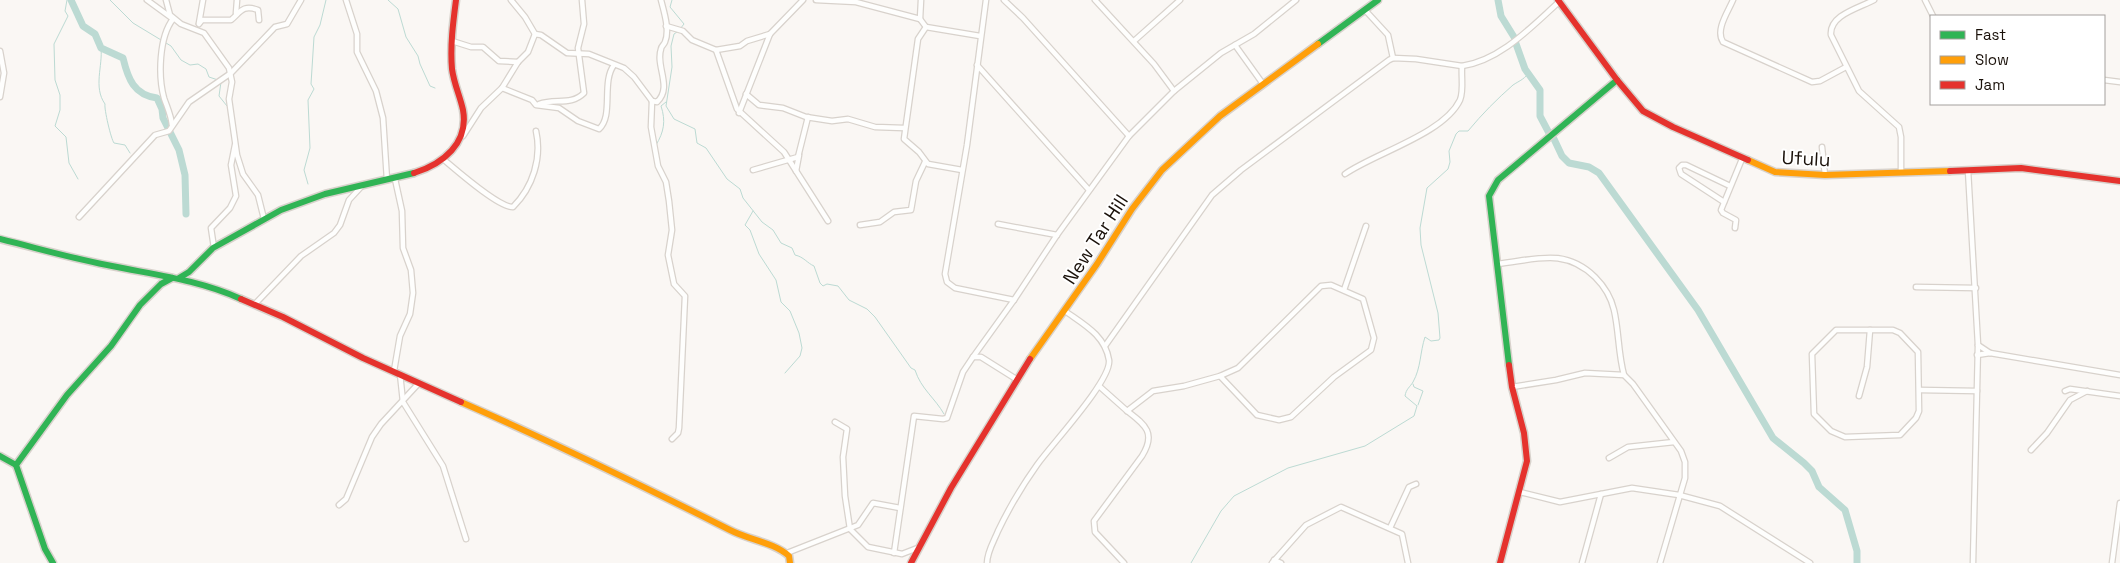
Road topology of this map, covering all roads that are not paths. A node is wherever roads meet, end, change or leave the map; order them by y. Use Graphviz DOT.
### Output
graph roads {
  1 [pos="147,0"];
  2 [pos="166,0"];
  3 [pos="203,0"];
  4 [pos="238,0"];
  5 [pos="301,0"];
  6 [pos="346,0"];
  7 [pos="456,0"];
  8 [pos="511,0"];
  9 [pos="582,0"];
  10 [pos="661,0"];
  11 [pos="802,0"];
  12 [pos="816,0"];
  13 [pos="922,0"];
  14 [pos="986,0"];
  15 [pos="1004,0"];
  16 [pos="1095,0"];
  17 [pos="1180,0"];
  18 [pos="1296,0"];
  19 [pos="1378,0"];
  20 [pos="1733,0"];
  21 [pos="1874,0"];
  22 [pos="1925,0"];
  23 [pos="1560,1"];
  24 [pos="1365,10"];
  25 [pos="236,13"];
  26 [pos="1932,15"];
  27 [pos="173,18"];
  28 [pos="920,19"];
  29 [pos="259,20"];
  30 [pos="199,24"];
  31 [pos="666,26"];
  32 [pos="926,27"];
  33 [pos="201,31"];
  34 [pos="535,34"];
  35 [pos="770,34"];
  36 [pos="980,36"];
  37 [pos="1134,41"];
  38 [pos="452,42"];
  39 [pos="1235,45"];
  40 [pos="716,50"];
  41 [pos="0,51"];
  42 [pos="580,55"];
  43 [pos="1393,58"];
  44 [pos="518,62"];
  45 [pos="614,65"];
  46 [pos="976,65"];
  47 [pos="1462,66"];
  48 [pos="1846,67"];
  49 [pos="231,73"];
  50 [pos="1617,80"];
  51 [pos="2105,80"];
  52 [pos="2120,82"];
  53 [pos="1263,84"];
  54 [pos="502,88"];
  55 [pos="1174,91"];
  56 [pos="746,94"];
  57 [pos="0,97"];
  58 [pos="652,101"];
  59 [pos="538,105"];
  60 [pos="739,113"];
  61 [pos="808,117"];
  62 [pos="172,125"];
  63 [pos="904,128"];
  64 [pos="536,131"];
  65 [pos="1129,136"];
  66 [pos="459,142"];
  67 [pos="235,144"];
  68 [pos="1822,147"];
  69 [pos="800,154"];
  70 [pos="443,159"];
  71 [pos="1742,159"];
  72 [pos="790,160"];
  73 [pos="925,162"];
  74 [pos="753,170"];
  75 [pos="962,170"];
  76 [pos="1968,170"];
  77 [pos="796,171"];
  78 [pos="1901,173"];
  79 [pos="1345,174"];
  80 [pos="1825,175"];
  81 [pos="395,179"];
  82 [pos="386,180"];
  83 [pos="2120,181"];
  84 [pos="364,184"];
  85 [pos="1730,186"];
  86 [pos="1089,190"];
  87 [pos="1724,202"];
  88 [pos="79,217"];
  89 [pos="264,219"];
  90 [pos="828,222"];
  91 [pos="860,224"];
  92 [pos="998,224"];
  93 [pos="1366,226"];
  94 [pos="1735,228"];
  95 [pos="1057,235"];
  96 [pos="0,239"];
  97 [pos="214,248"];
  98 [pos="1496,264"];
  99 [pos="175,278"];
  100 [pos="1916,287"];
  101 [pos="1976,288"];
  102 [pos="1344,290"];
  103 [pos="1014,300"];
  104 [pos="256,304"];
  105 [pos="1065,311"];
  106 [pos="1870,330"];
  107 [pos="1978,344"];
  108 [pos="1105,346"];
  109 [pos="1990,353"];
  110 [pos="1977,356"];
  111 [pos="973,357"];
  112 [pos="397,373"];
  113 [pos="1624,375"];
  114 [pos="2120,375"];
  115 [pos="1220,376"];
  116 [pos="1016,379"];
  117 [pos="419,383"];
  118 [pos="1099,386"];
  119 [pos="1512,387"];
  120 [pos="1920,390"];
  121 [pos="1977,391"];
  122 [pos="2065,391"];
  123 [pos="2087,391"];
  124 [pos="1859,396"];
  125 [pos="2120,396"];
  126 [pos="403,402"];
  127 [pos="1127,411"];
  128 [pos="836,422"];
  129 [pos="672,439"];
  130 [pos="1674,442"];
  131 [pos="2031,450"];
  132 [pos="0,456"];
  133 [pos="1609,458"];
  134 [pos="16,465"];
  135 [pos="1416,484"];
  136 [pos="1520,492"];
  137 [pos="1601,494"];
  138 [pos="1679,495"];
  139 [pos="2120,503"];
  140 [pos="339,506"];
  141 [pos="900,508"];
  142 [pos="1390,528"];
  143 [pos="850,529"];
  144 [pos="466,539"];
  145 [pos="921,546"];
  146 [pos="787,553"];
  147 [pos="894,553"];
  148 [pos="1273,561"];
  149 [pos="912,562"];
  150 [pos="54,563"];
  151 [pos="790,563"];
  152 [pos="987,563"];
  153 [pos="1124,563"];
  154 [pos="1281,563"];
  155 [pos="1408,563"];
  156 [pos="1500,563"];
  157 [pos="1582,563"];
  158 [pos="1660,563"];
  159 [pos="1810,563"];
  160 [pos="1973,563"];
  161 [pos="2112,563"];
  1 -- 27 [label="street"];
  2 -- 27 [label="street"];
  3 -- 30 [label="street"];
  4 -- 25 [label="street"];
  5 -- 49 [label="street"];
  6 -- 82 [label="street"];
  7 -- 38 [label="street"];
  8 -- 34 [label="street"];
  9 -- 42 [label="street"];
  10 -- 31 [label="street"];
  11 -- 35 [label="street"];
  12 -- 28 [label="street"];
  13 -- 28 [label="street"];
  14 -- 36 [label="street"];
  15 -- 65 [label="street"];
  16 -- 37 [label="street"];
  17 -- 37 [label="street"];
  18 -- 39 [label="street"];
  19 -- 24 [label="street, New Tar Hill"];
  20 -- 48 [label="street"];
  21 -- 48 [label="street"];
  22 -- 26 [label="street"];
  23 -- 47 [label="street"];
  23 -- 50 [label="street, Ufulu"];
  24 -- 43 [label="street"];
  24 -- 53 [label="street, New Tar Hill"];
  25 -- 29 [label="street"];
  25 -- 30 [label="street"];
  27 -- 33 [label="street"];
  27 -- 62 [label="street"];
  28 -- 32 [label="street"];
  30 -- 33 [label="street"];
  31 -- 40 [label="street"];
  31 -- 58 [label="street"];
  32 -- 36 [label="street"];
  32 -- 63 [label="street"];
  33 -- 49 [label="street"];
  34 -- 42 [label="street"];
  34 -- 44 [label="street"];
  35 -- 40 [label="street"];
  35 -- 56 [label="street"];
  36 -- 46 [label="street"];
  37 -- 55 [label="street"];
  38 -- 44 [label="street"];
  38 -- 66 [label="street"];
  39 -- 53 [label="street"];
  39 -- 55 [label="street"];
  40 -- 60 [label="street"];
  41 -- 57 [label="street"];
  42 -- 45 [label="street"];
  42 -- 59 [label="street"];
  43 -- 47 [label="street"];
  43 -- 108 [label="street"];
  44 -- 54 [label="street"];
  45 -- 58 [label="street"];
  45 -- 59 [label="street"];
  46 -- 75 [label="street"];
  46 -- 86 [label="street"];
  47 -- 79 [label="street"];
  48 -- 78 [label="street"];
  49 -- 62 [label="street"];
  49 -- 67 [label="street"];
  50 -- 71 [label="street, Ufulu"];
  50 -- 98 [label="street"];
  51 -- 52 [label="street"];
  53 -- 105 [label="street, New Tar Hill"];
  54 -- 59 [label="street"];
  54 -- 66 [label="street"];
  55 -- 65 [label="street"];
  56 -- 60 [label="street"];
  56 -- 61 [label="street"];
  58 -- 129 [label="street"];
  60 -- 72 [label="street"];
  61 -- 63 [label="street"];
  61 -- 69 [label="street"];
  62 -- 88 [label="street"];
  63 -- 73 [label="street"];
  64 -- 70 [label="street"];
  65 -- 86 [label="street"];
  66 -- 70 [label="street"];
  67 -- 89 [label="street"];
  67 -- 97 [label="street"];
  68 -- 80 [label="street"];
  69 -- 72 [label="street"];
  69 -- 77 [label="street"];
  70 -- 81 [label="street"];
  71 -- 80 [label="street, Ufulu"];
  71 -- 85 [label="street"];
  72 -- 74 [label="street"];
  72 -- 77 [label="street"];
  73 -- 75 [label="street"];
  73 -- 91 [label="street"];
  75 -- 103 [label="street"];
  76 -- 78 [label="street, Ufulu"];
  76 -- 83 [label="street, Ufulu"];
  76 -- 101 [label="street"];
  77 -- 90 [label="street"];
  78 -- 80 [label="street, Ufulu"];
  81 -- 82 [label="street"];
  81 -- 112 [label="street"];
  82 -- 84 [label="street"];
  84 -- 89 [label="street"];
  84 -- 104 [label="street"];
  85 -- 87 [label="street"];
  85 -- 87 [label="street"];
  86 -- 95 [label="street"];
  87 -- 94 [label="street"];
  89 -- 97 [label="street"];
  92 -- 95 [label="street"];
  93 -- 102 [label="street"];
  95 -- 103 [label="street"];
  96 -- 99 [label="street"];
  97 -- 99 [label="street"];
  98 -- 113 [label="street"];
  98 -- 119 [label="street"];
  99 -- 104 [label="street"];
  99 -- 134 [label="street"];
  100 -- 101 [label="street"];
  101 -- 107 [label="street"];
  102 -- 115 [label="street"];
  102 -- 115 [label="street"];
  103 -- 111 [label="street"];
  104 -- 112 [label="street"];
  105 -- 108 [label="street"];
  105 -- 116 [label="street, New Tar Hill"];
  106 -- 120 [label="street"];
  106 -- 120 [label="street"];
  106 -- 124 [label="street"];
  107 -- 109 [label="street"];
  107 -- 110 [label="street"];
  108 -- 118 [label="street"];
  109 -- 110 [label="street"];
  109 -- 114 [label="street"];
  110 -- 121 [label="street"];
  111 -- 116 [label="street"];
  111 -- 141 [label="street"];
  112 -- 117 [label="street"];
  112 -- 126 [label="street"];
  113 -- 119 [label="street"];
  113 -- 130 [label="street"];
  115 -- 127 [label="street"];
  116 -- 145 [label="street, New Tar Hill"];
  117 -- 126 [label="street"];
  117 -- 146 [label="street"];
  118 -- 127 [label="street"];
  118 -- 152 [label="street"];
  119 -- 136 [label="street"];
  120 -- 121 [label="street"];
  121 -- 160 [label="street"];
  122 -- 123 [label="street"];
  123 -- 125 [label="street"];
  123 -- 131 [label="street"];
  126 -- 140 [label="street"];
  126 -- 144 [label="street"];
  127 -- 153 [label="street"];
  128 -- 143 [label="street"];
  130 -- 133 [label="street"];
  130 -- 138 [label="street"];
  132 -- 134 [label="street"];
  134 -- 150 [label="street"];
  135 -- 142 [label="street"];
  136 -- 137 [label="street"];
  136 -- 156 [label="street"];
  137 -- 138 [label="street"];
  137 -- 157 [label="street"];
  138 -- 158 [label="street"];
  138 -- 159 [label="street"];
  139 -- 161 [label="street"];
  141 -- 143 [label="street"];
  141 -- 147 [label="street"];
  142 -- 148 [label="street"];
  142 -- 155 [label="street"];
  143 -- 146 [label="street"];
  143 -- 147 [label="street"];
  145 -- 147 [label="street"];
  145 -- 149 [label="street, New Tar Hill"];
  146 -- 151 [label="street"];
  148 -- 154 [label="street"];
}
